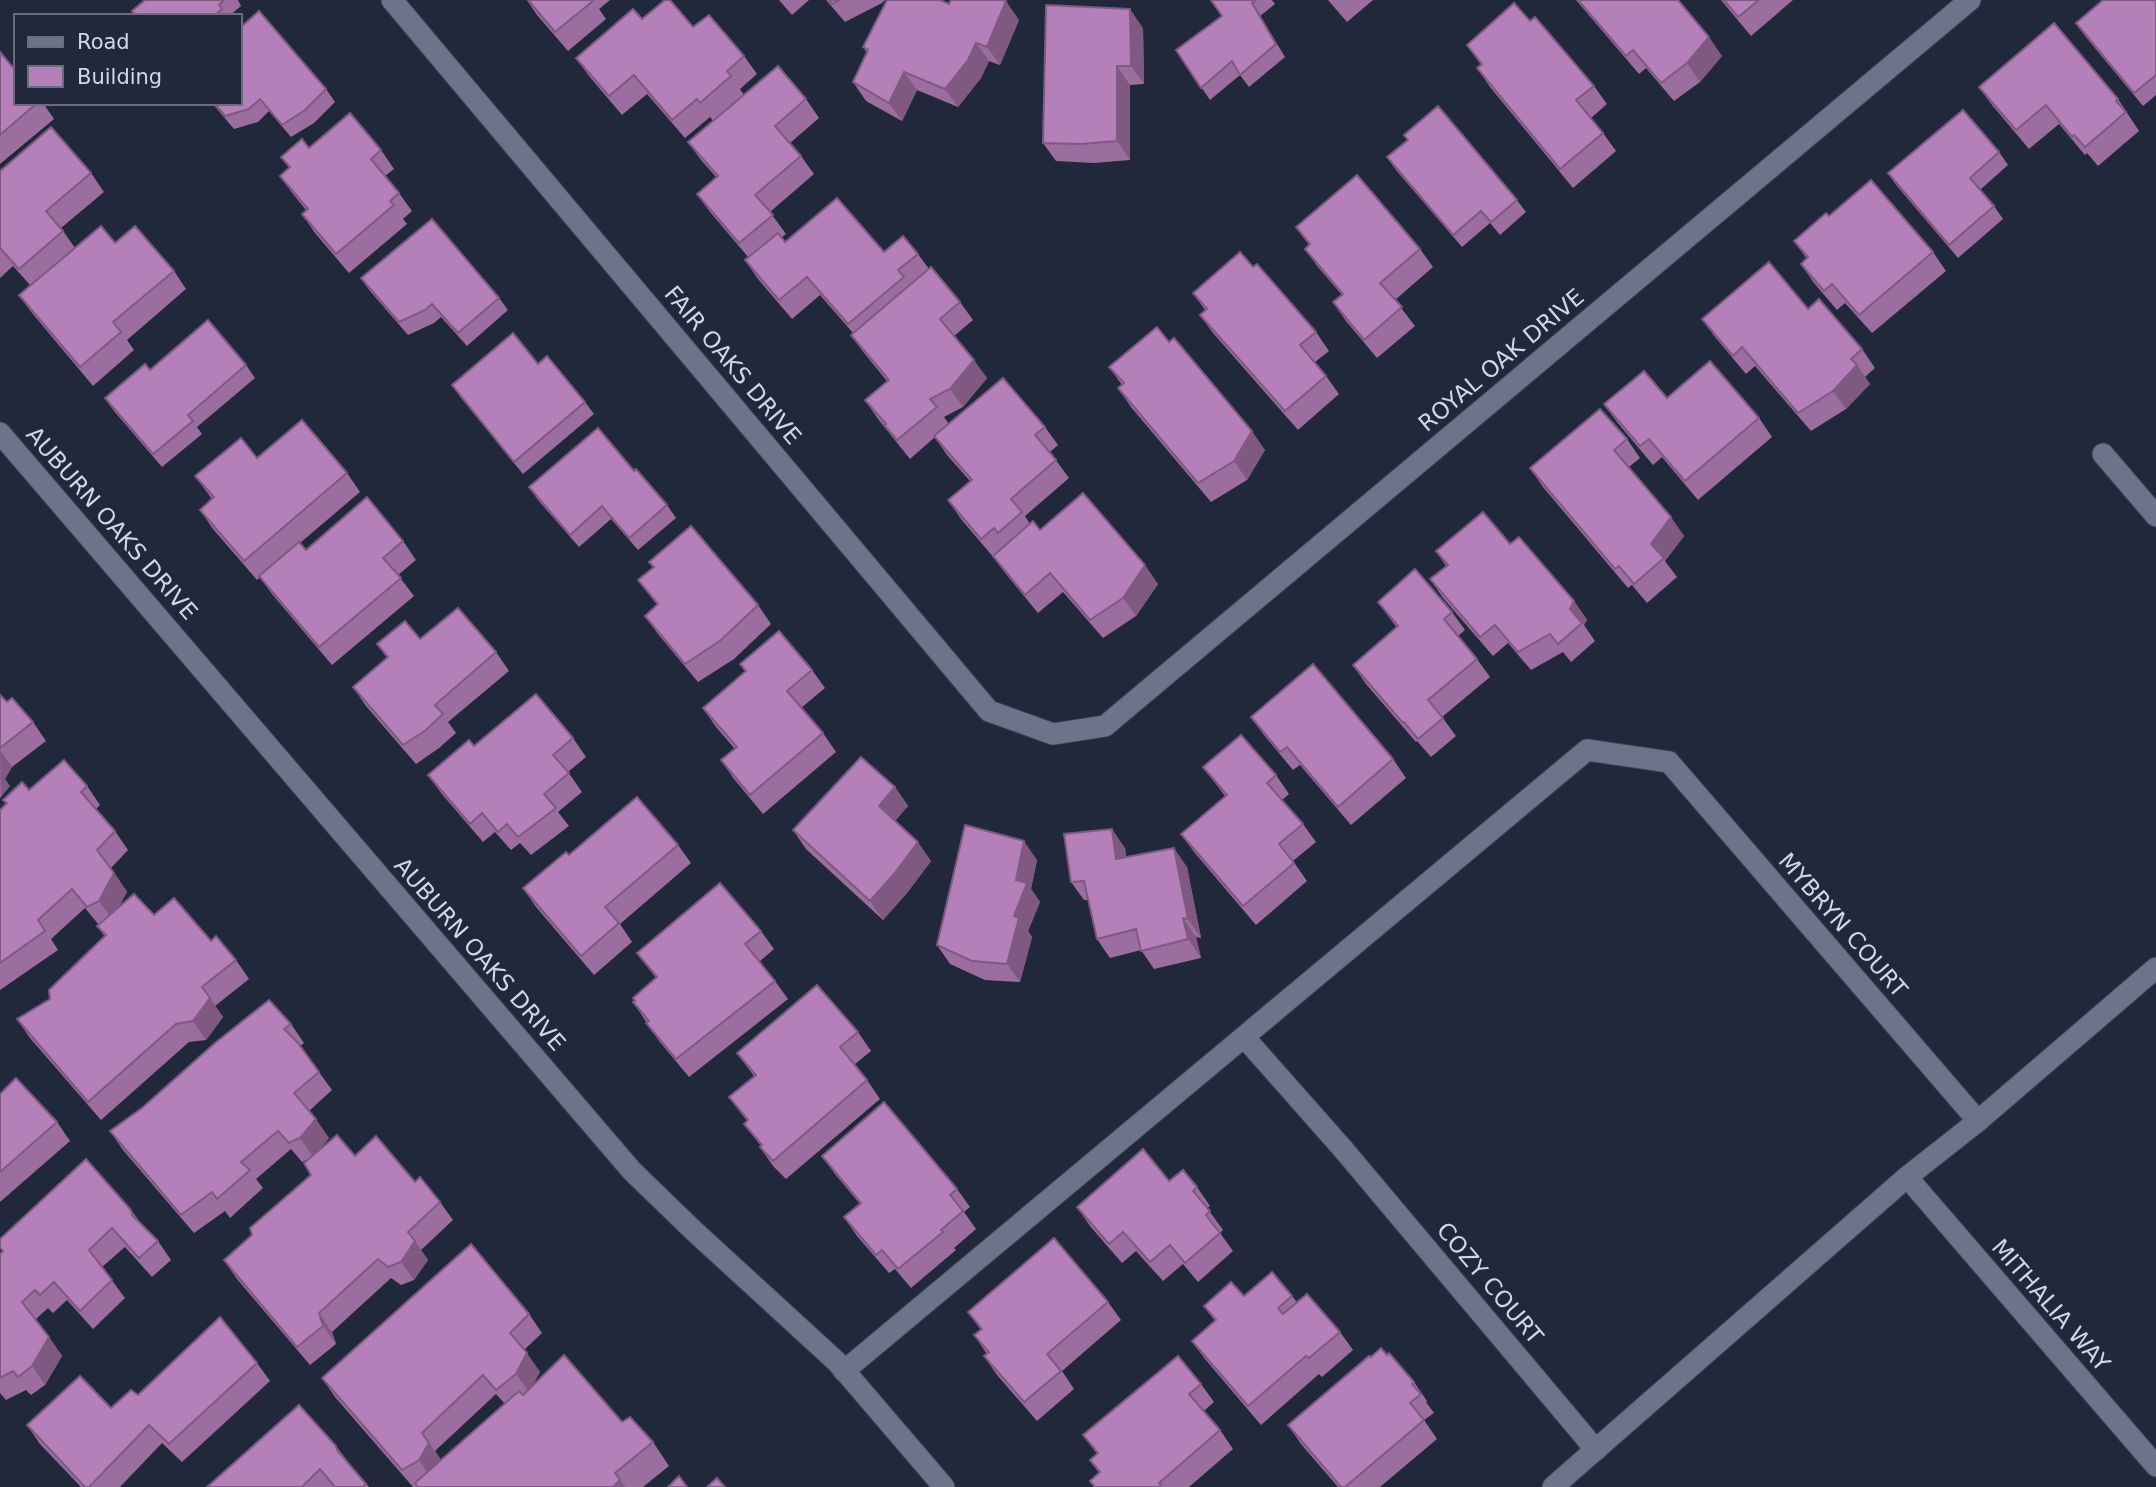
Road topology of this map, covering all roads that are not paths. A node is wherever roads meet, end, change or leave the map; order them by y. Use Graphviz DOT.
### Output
graph roads {
  1 [pos="392,0"];
  2 [pos="1970,0"];
  3 [pos="0,433"];
  4 [pos="2103,454"];
  5 [pos="2156,516"];
  6 [pos="1053,734"];
  7 [pos="2156,968"];
  8 [pos="1244,1037"];
  9 [pos="1978,1121"];
  10 [pos="1907,1177"];
  11 [pos="844,1371"];
  12 [pos="1596,1450"];
  13 [pos="2156,1466"];
  14 [pos="944,1487"];
  15 [pos="1553,1487"];
  1 -- 6 [label="street, FAIR OAKS DRIVE"];
  2 -- 6 [label="street, ROYAL OAK DRIVE"];
  3 -- 11 [label="street, AUBURN OAKS DRIVE"];
  4 -- 5 [label="street"];
  7 -- 9 [label="street"];
  8 -- 9 [label="street, MYBRYN COURT"];
  8 -- 11 [label="street"];
  8 -- 12 [label="street, COZY COURT"];
  9 -- 10 [label="street"];
  10 -- 12 [label="street"];
  10 -- 13 [label="street, MITHALIA WAY"];
  11 -- 14 [label="street, AUBURN OAKS DRIVE"];
  12 -- 15 [label="street"];
}
